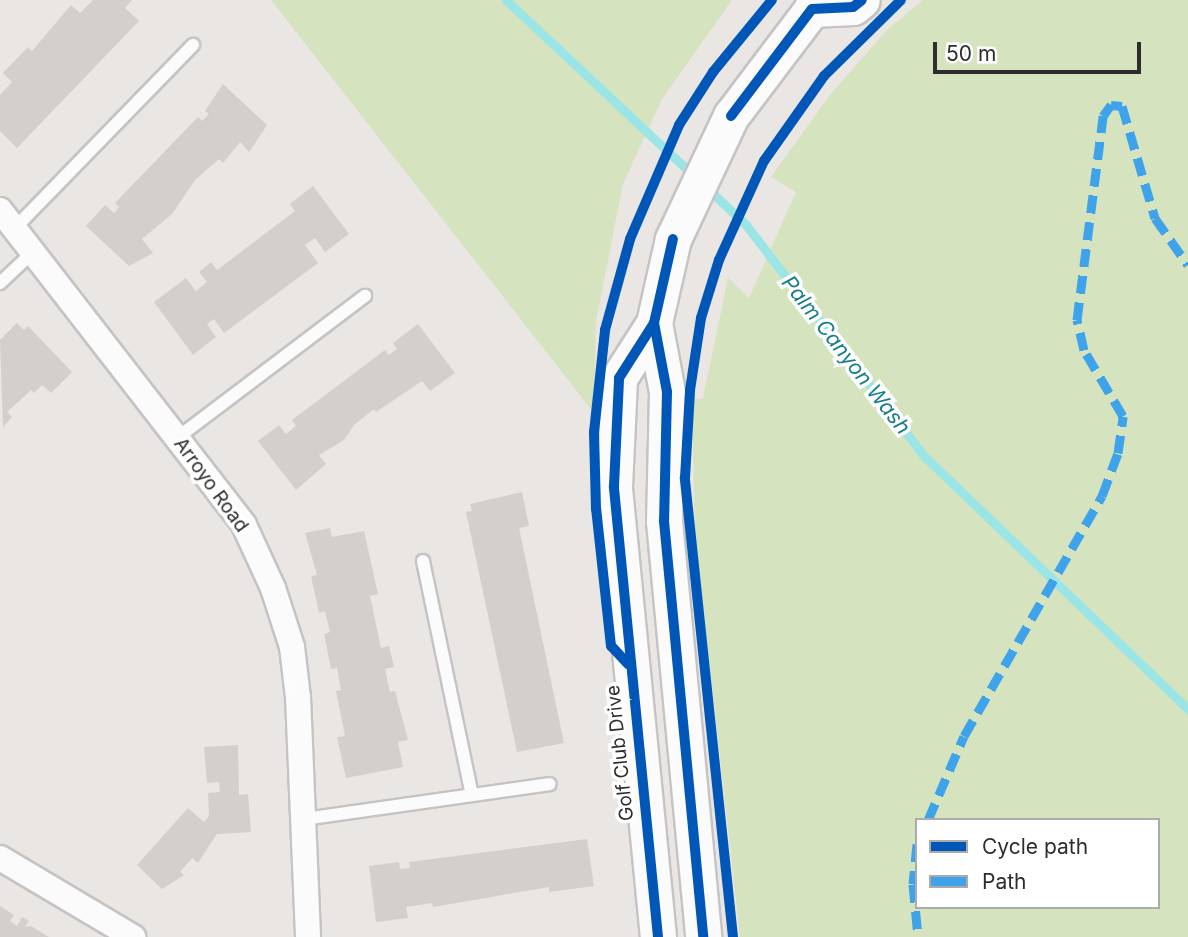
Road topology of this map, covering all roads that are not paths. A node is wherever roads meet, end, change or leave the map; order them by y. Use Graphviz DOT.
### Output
graph roads {
  1 [pos="862,0"];
  2 [pos="813,5"];
  3 [pos="193,45"];
  4 [pos="7,219"];
  5 [pos="33,252"];
  6 [pos="0,283"];
  7 [pos="365,296"];
  8 [pos="654,323"];
  9 [pos="177,438"];
  10 [pos="423,561"];
  11 [pos="550,784"];
  12 [pos="472,795"];
  13 [pos="304,820"];
  14 [pos="0,858"];
  15 [pos="133,937"];
  16 [pos="308,937"];
  17 [pos="658,937"];
  18 [pos="703,937"];
  1 -- 2 [label="street, Golf Club Drive"];
  2 -- 8 [label="street, Golf Club Drive"];
  3 -- 4 [label="lane"];
  4 -- 5 [label="street, Arroyo Road"];
  5 -- 6 [label="lane"];
  5 -- 9 [label="street, Arroyo Road"];
  7 -- 9 [label="lane"];
  8 -- 17 [label="street, Golf Club Drive"];
  8 -- 18 [label="street, Golf Club Drive"];
  9 -- 13 [label="street, Arroyo Road"];
  10 -- 12 [label="lane"];
  11 -- 12 [label="lane"];
  12 -- 13 [label="lane"];
  13 -- 16 [label="street, Arroyo Road"];
  14 -- 15 [label="street"];
}
